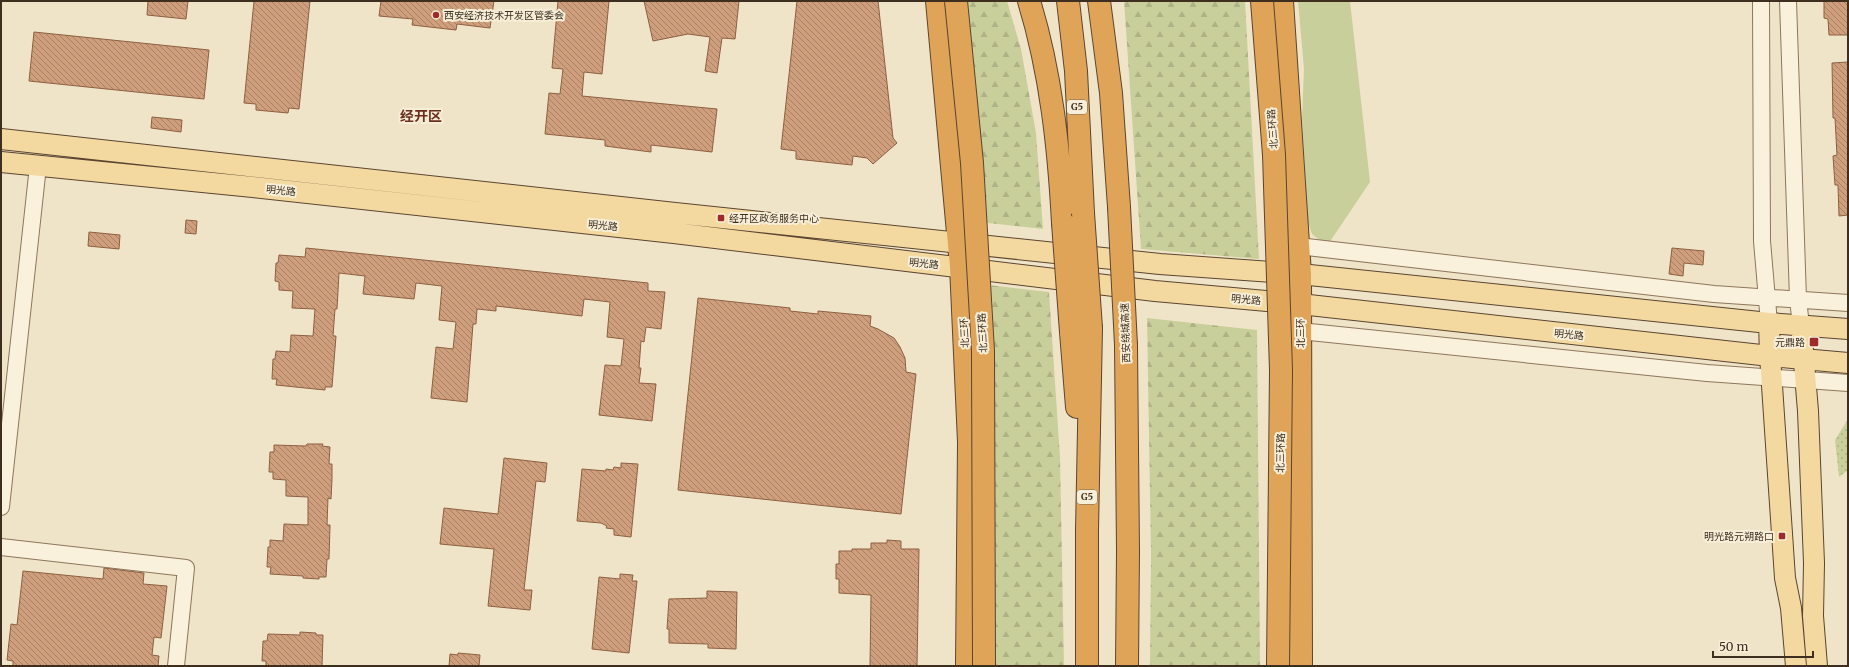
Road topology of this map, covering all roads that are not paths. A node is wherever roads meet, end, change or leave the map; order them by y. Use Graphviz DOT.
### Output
graph roads {
  1 [pos="937,1"];
  2 [pos="956,1"];
  3 [pos="1029,1"];
  4 [pos="1068,1"];
  5 [pos="1099,1"];
  6 [pos="1262,1"];
  7 [pos="1282,1"];
  8 [pos="1761,1"];
  9 [pos="1788,1"];
  10 [pos="1,139"];
  11 [pos="1,162"];
  12 [pos="38,166"];
  13 [pos="958,242"];
  14 [pos="1298,246"];
  15 [pos="961,266"];
  16 [pos="1300,274"];
  17 [pos="1768,298"];
  18 [pos="1798,299"];
  19 [pos="1848,303"];
  20 [pos="1300,304"];
  21 [pos="1769,323"];
  22 [pos="1800,326"];
  23 [pos="1848,329"];
  24 [pos="1081,330"];
  25 [pos="1300,331"];
  26 [pos="1770,356"];
  27 [pos="1804,359"];
  28 [pos="1848,363"];
  29 [pos="1771,378"];
  30 [pos="1806,380"];
  31 [pos="8,382"];
  32 [pos="1848,383"];
  33 [pos="1,507"];
  34 [pos="1,547"];
  35 [pos="176,666"];
  36 [pos="967,666"];
  37 [pos="984,666"];
  38 [pos="1086,666"];
  39 [pos="1127,666"];
  40 [pos="1278,666"];
  41 [pos="1301,666"];
  42 [pos="1796,666"];
  43 [pos="1817,666"];
  1 -- 13 [label="highway, 北三环"];
  2 -- 37 [label="highway, 北三环路, bridge"];
  3 -- 24 [label="highway, bridge"];
  4 -- 24 [label="highway, G5, bridge"];
  5 -- 39 [label="highway, 西安绕城高速, bridge"];
  6 -- 40 [label="highway, 北三环路, bridge"];
  7 -- 14 [label="highway, 北三环"];
  8 -- 17 [label="street"];
  9 -- 18 [label="street"];
  10 -- 13 [label="main road, 明光路"];
  11 -- 12 [label="main road, 明光路"];
  12 -- 15 [label="main road, 明光路"];
  12 -- 31 [label="street"];
  13 -- 15 [label="highway, 北三环"];
  13 -- 16 [label="main road, 明光路"];
  14 -- 16 [label="highway, 北三环"];
  14 -- 17 [label="street"];
  15 -- 20 [label="main road, 明光路"];
  15 -- 36 [label="highway, 北三环"];
  16 -- 20 [label="highway, 北三环"];
  16 -- 21 [label="main road, 明光路"];
  17 -- 18 [label="street"];
  17 -- 21 [label="street"];
  18 -- 19 [label="street"];
  18 -- 22 [label="street"];
  20 -- 25 [label="highway, 北三环"];
  20 -- 26 [label="main road, 明光路"];
  21 -- 22 [label="main road, 明光路"];
  21 -- 26 [label="main road"];
  22 -- 23 [label="main road, 明光路"];
  22 -- 27 [label="main road"];
  24 -- 38 [label="highway, G5"];
  25 -- 29 [label="street"];
  25 -- 41 [label="highway, 北三环"];
  26 -- 27 [label="main road, 明光路"];
  26 -- 29 [label="main road"];
  27 -- 28 [label="main road, 明光路"];
  27 -- 30 [label="main road"];
  29 -- 30 [label="street"];
  29 -- 42 [label="main road"];
  30 -- 32 [label="street"];
  30 -- 43 [label="main road"];
  31 -- 33 [label="street"];
  34 -- 35 [label="street"];
}
